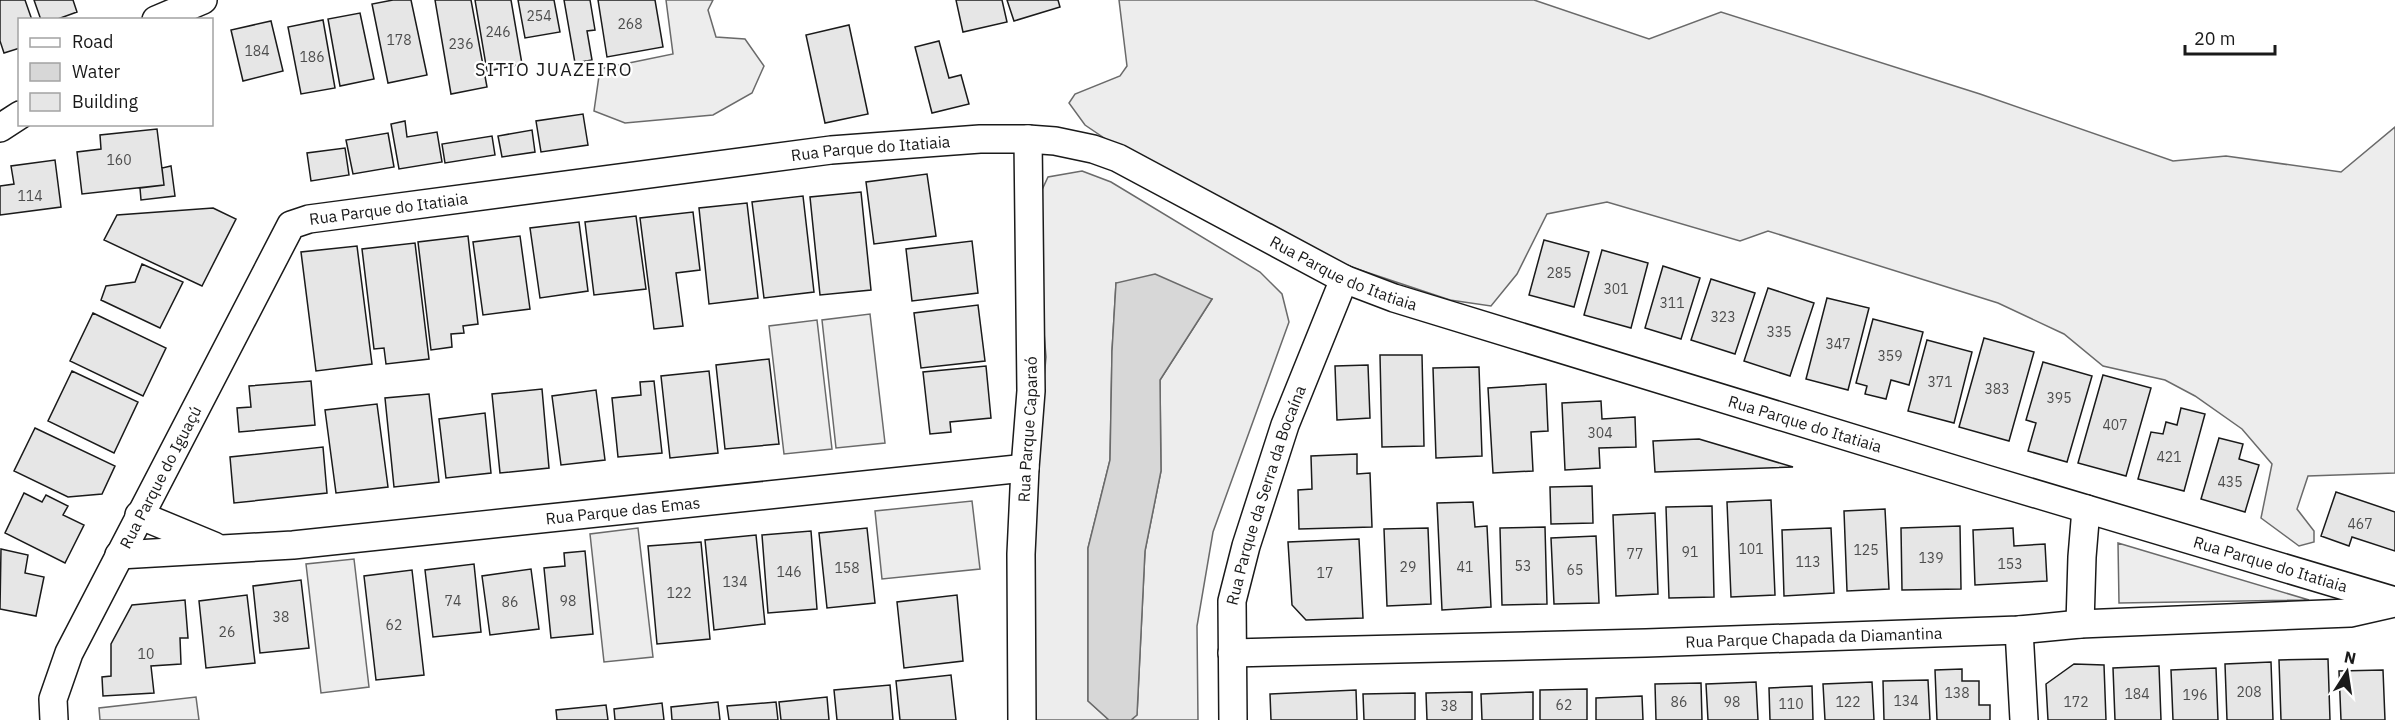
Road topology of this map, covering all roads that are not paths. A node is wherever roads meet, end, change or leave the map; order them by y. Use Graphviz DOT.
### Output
graph roads {
  1 [pos="203,0"];
  2 [pos="161,18"];
  3 [pos="18,116"];
  4 [pos="0,128"];
  5 [pos="1028,140"];
  6 [pos="284,237"];
  7 [pos="1344,279"];
  8 [pos="1025,468"];
  9 [pos="2086,509"];
  10 [pos="139,515"];
  11 [pos="221,548"];
  12 [pos="119,555"];
  13 [pos="2395,602"];
  14 [pos="2080,624"];
  15 [pos="2019,630"];
  16 [pos="1232,653"];
  17 [pos="54,720"];
  18 [pos="1022,720"];
  19 [pos="1233,720"];
  20 [pos="2024,720"];
  1 -- 2 [label="street"];
  3 -- 4 [label="street"];
  5 -- 6 [label="street, Rua Parque do Itatiaia"];
  5 -- 7 [label="street, Rua Parque do Itatiaia"];
  5 -- 8 [label="street, Rua Parque Caparaó"];
  6 -- 10 [label="street, Rua Parque do Iguaçú"];
  7 -- 9 [label="street, Rua Parque do Itatiaia"];
  7 -- 16 [label="street, Rua Parque da Serra da Bocaína"];
  8 -- 11 [label="street, Rua Parque das Emas"];
  8 -- 18 [label="street, Rua Parque Caparaó"];
  9 -- 13 [label="street, Rua Parque do Itatiaia"];
  9 -- 14 [label="street"];
  10 -- 11 [label="street, Rua Parque das Emas"];
  10 -- 12 [label="street, Rua Parque do Iguaçú"];
  11 -- 12 [label="street, Rua Parque das Emas"];
  12 -- 17 [label="street, Rua Parque do Iguaçú"];
  13 -- 14 [label="street, Rua Parque Chapada da Diamantina"];
  14 -- 15 [label="street, Rua Parque Chapada da Diamantina"];
  15 -- 16 [label="street, Rua Parque Chapada da Diamantina"];
  15 -- 20 [label="street"];
  16 -- 19 [label="street, Rua Parque da Serra da Bocaína"];
}
